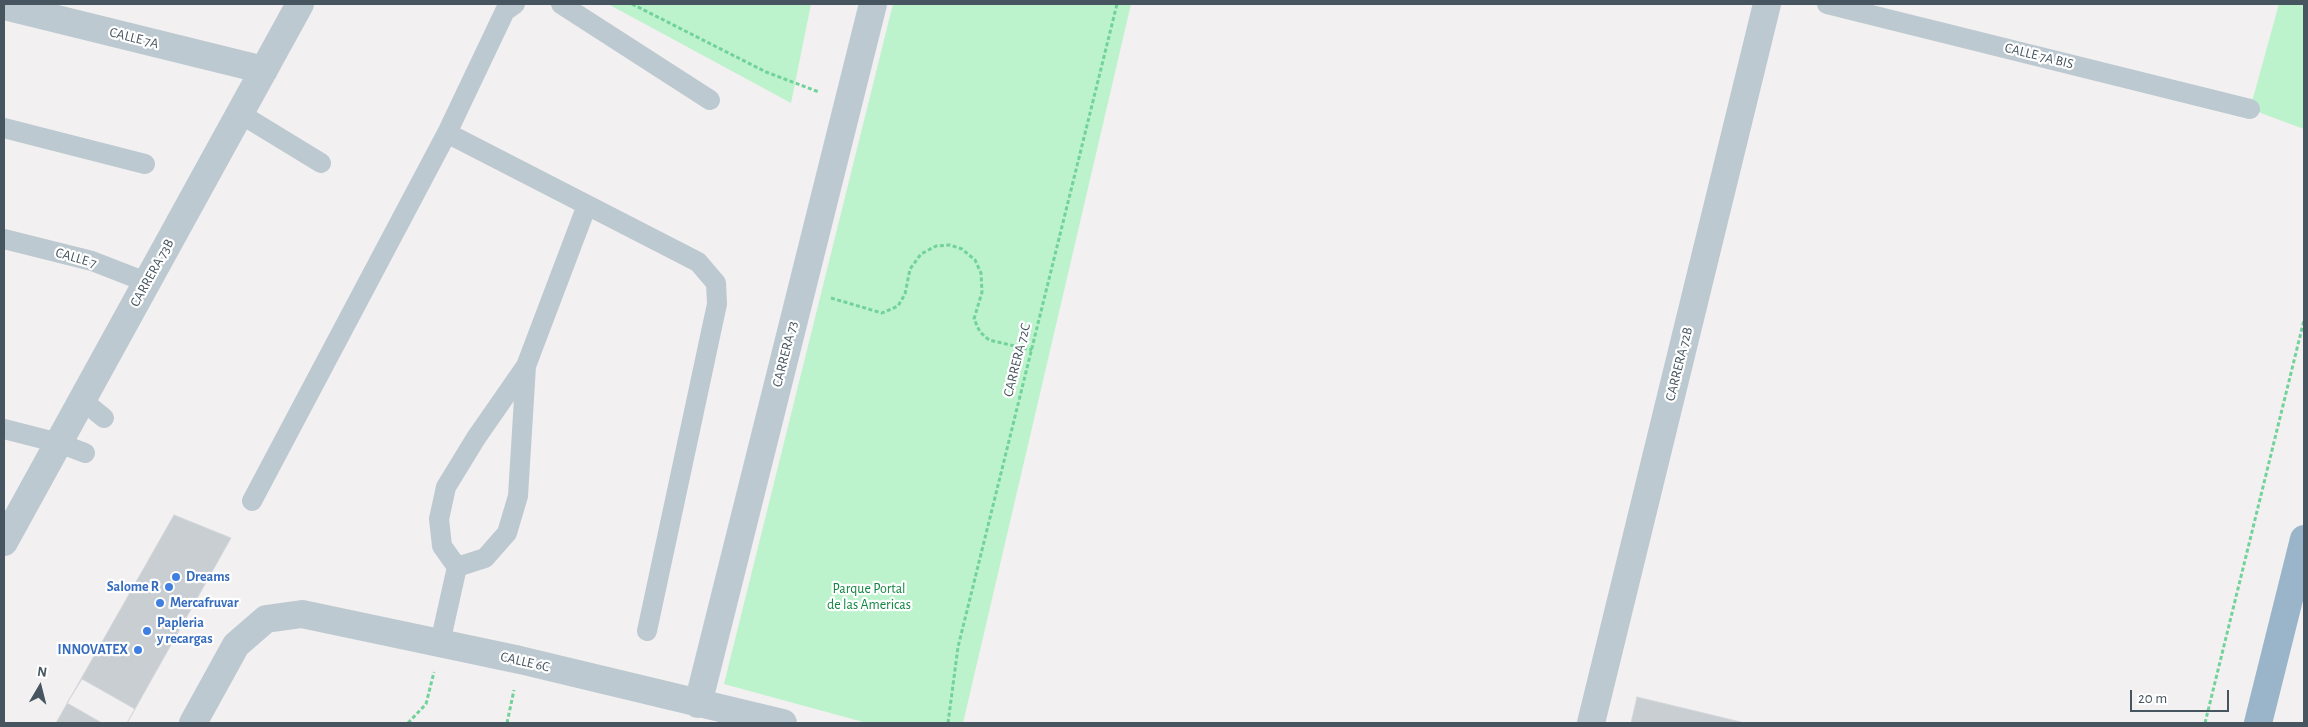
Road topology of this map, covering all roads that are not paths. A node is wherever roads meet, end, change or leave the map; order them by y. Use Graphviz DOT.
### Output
graph roads {
  1 [pos="300,4"];
  2 [pos="515,4"];
  3 [pos="561,4"];
  4 [pos="873,4"];
  5 [pos="1767,4"];
  6 [pos="1827,4"];
  7 [pos="4,6"];
  8 [pos="264,70"];
  9 [pos="710,100"];
  10 [pos="2250,109"];
  11 [pos="239,113"];
  12 [pos="4,128"];
  13 [pos="447,133"];
  14 [pos="321,163"];
  15 [pos="145,164"];
  16 [pos="587,205"];
  17 [pos="4,239"];
  18 [pos="146,282"];
  19 [pos="526,366"];
  20 [pos="82,400"];
  21 [pos="104,418"];
  22 [pos="4,429"];
  23 [pos="59,443"];
  24 [pos="85,453"];
  25 [pos="252,501"];
  26 [pos="2304,539"];
  27 [pos="4,542"];
  28 [pos="456,567"];
  29 [pos="647,631"];
  30 [pos="440,643"];
  31 [pos="698,704"];
  32 [pos="193,723"];
  33 [pos="783,723"];
  34 [pos="1590,723"];
  35 [pos="2258,723"];
  1 -- 8 [label="street, CARRERA 73B"];
  2 -- 13 [label="lane"];
  3 -- 9 [label="lane"];
  4 -- 31 [label="street, CARRERA 73"];
  5 -- 34 [label="street, CARRERA 72B"];
  6 -- 10 [label="lane, CALLE 7A BIS"];
  7 -- 8 [label="street, CALLE 7A"];
  8 -- 11 [label="street, CARRERA 73B"];
  11 -- 14 [label="lane"];
  11 -- 18 [label="street, CARRERA 73B"];
  12 -- 15 [label="lane"];
  13 -- 16 [label="lane"];
  13 -- 25 [label="lane"];
  16 -- 19 [label="lane"];
  16 -- 29 [label="lane"];
  17 -- 18 [label="lane, CALLE 7"];
  18 -- 20 [label="street, CARRERA 73B"];
  19 -- 28 [label="lane"];
  19 -- 28 [label="lane"];
  20 -- 21 [label="lane"];
  20 -- 23 [label="street, CARRERA 73B"];
  22 -- 23 [label="lane"];
  23 -- 24 [label="lane"];
  23 -- 27 [label="street, CARRERA 73B"];
  26 -- 35 [label="highway"];
  28 -- 30 [label="lane"];
  30 -- 31 [label="street, CALLE 6C"];
  30 -- 32 [label="street, CALLE 6C"];
  31 -- 33 [label="street, CALLE 6C"];
}
